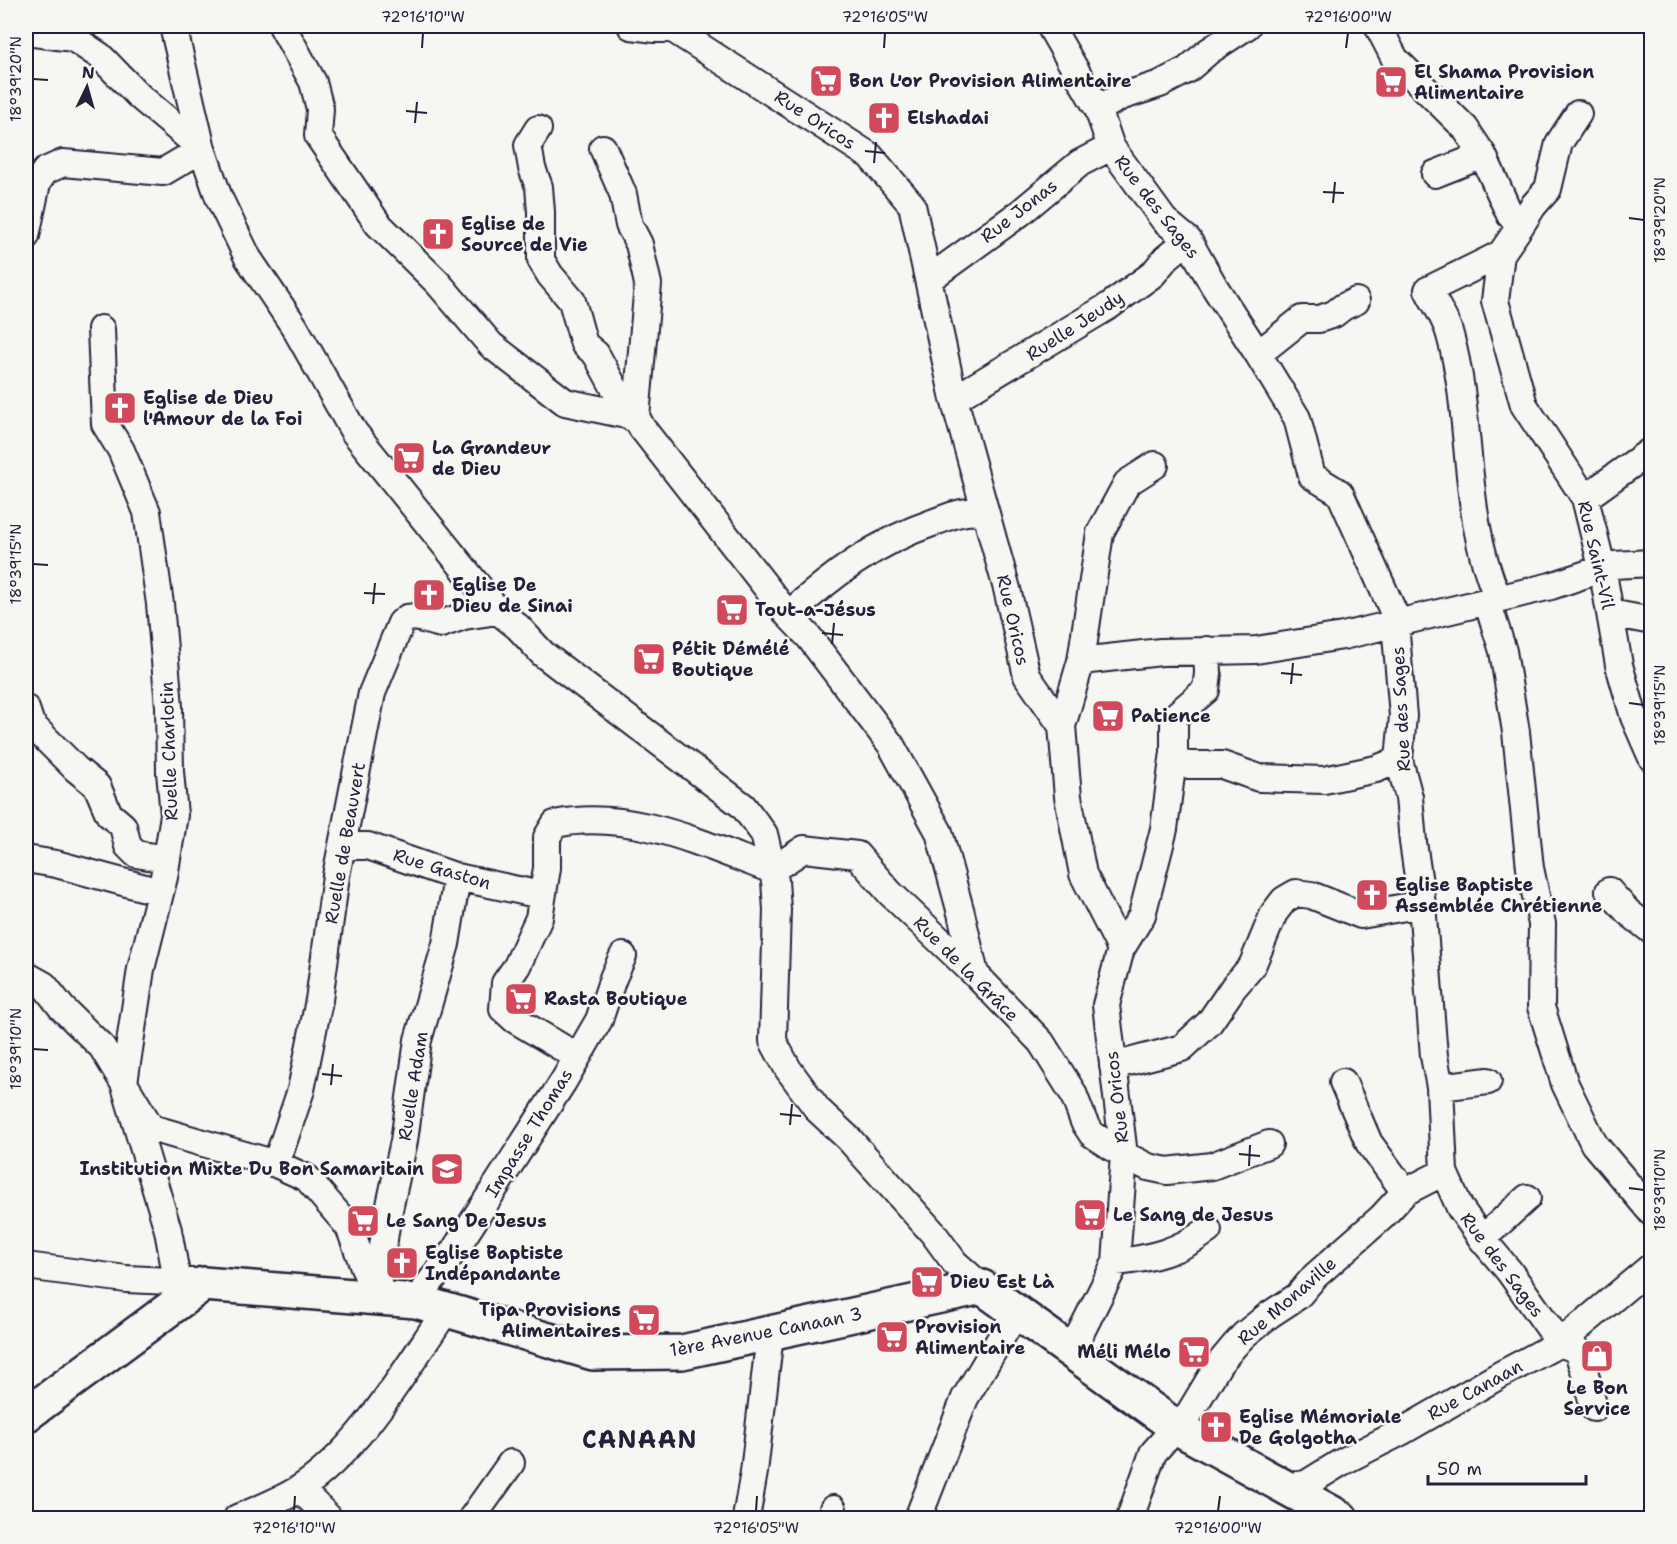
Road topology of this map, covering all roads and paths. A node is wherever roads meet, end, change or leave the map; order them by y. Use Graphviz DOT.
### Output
graph roads {
  1 [pos="173,26"];
  2 [pos="282,26"];
  3 [pos="631,26"];
  4 [pos="1050,26"];
  5 [pos="1247,26"];
  6 [pos="1378,26"];
  7 [pos="672,27"];
  8 [pos="26,32"];
  9 [pos="1098,109"];
  10 [pos="1578,114"];
  11 [pos="538,129"];
  12 [pos="1111,147"];
  13 [pos="603,148"];
  14 [pos="202,149"];
  15 [pos="1483,156"];
  16 [pos="1435,174"];
  17 [pos="1521,225"];
  18 [pos="26,236"];
  19 [pos="1188,240"];
  20 [pos="1501,254"];
  21 [pos="929,279"];
  22 [pos="1356,301"];
  23 [pos="101,329"];
  24 [pos="1258,354"];
  25 [pos="954,399"];
  26 [pos="633,417"];
  27 [pos="1652,450"];
  28 [pos="1155,465"];
  29 [pos="1585,498"];
  30 [pos="986,512"];
  31 [pos="1652,563"];
  32 [pos="1602,567"];
  33 [pos="1492,600"];
  34 [pos="498,610"];
  35 [pos="1610,613"];
  36 [pos="788,615"];
  37 [pos="1652,621"];
  38 [pos="1395,623"];
  39 [pos="1207,650"];
  40 [pos="1081,660"];
  41 [pos="26,709"];
  42 [pos="1062,726"];
  43 [pos="1652,758"];
  44 [pos="1400,760"];
  45 [pos="1173,762"];
  46 [pos="343,846"];
  47 [pos="26,859"];
  48 [pos="166,859"];
  49 [pos="772,870"];
  50 [pos="457,877"];
  51 [pos="1609,891"];
  52 [pos="160,892"];
  53 [pos="541,895"];
  54 [pos="1422,904"];
  55 [pos="1652,931"];
  56 [pos="1121,949"];
  57 [pos="623,956"];
  58 [pos="975,974"];
  59 [pos="26,975"];
  60 [pos="576,1056"];
  61 [pos="1113,1066"];
  62 [pos="1488,1081"];
  63 [pos="1343,1082"];
  64 [pos="124,1083"];
  65 [pos="1440,1087"];
  66 [pos="1269,1144"];
  67 [pos="1124,1155"];
  68 [pos="276,1164"];
  69 [pos="1444,1172"];
  70 [pos="1405,1192"];
  71 [pos="1527,1198"];
  72 [pos="1652,1213"];
  73 [pos="1208,1230"];
  74 [pos="1482,1239"];
  75 [pos="1116,1262"];
  76 [pos="26,1266"];
  77 [pos="1652,1266"];
  78 [pos="190,1282"];
  79 [pos="982,1287"];
  80 [pos="375,1296"];
  81 [pos="416,1301"];
  82 [pos="447,1309"];
  83 [pos="1017,1311"];
  84 [pos="770,1334"];
  85 [pos="1560,1343"];
  86 [pos="1068,1348"];
  87 [pos="1594,1408"];
  88 [pos="26,1415"];
  89 [pos="1176,1426"];
  90 [pos="511,1463"];
  91 [pos="1284,1487"];
  92 [pos="300,1489"];
  93 [pos="1321,1513"];
  94 [pos="927,1514"];
  95 [pos="237,1518"];
  96 [pos="329,1518"];
  97 [pos="472,1518"];
  98 [pos="746,1518"];
  99 [pos="1130,1518"];
  1 -- 14 [label="street"];
  2 -- 26 [label="street"];
  3 -- 7 [label="street"];
  4 -- 9 [label="street, Rue des Sages"];
  5 -- 9 [label="street"];
  6 -- 15 [label="street"];
  7 -- 21 [label="street, Rue Oricos"];
  8 -- 14 [label="street"];
  9 -- 12 [label="street, Rue des Sages"];
  10 -- 17 [label="street, Rue Saint-Vil"];
  11 -- 26 [label="street"];
  12 -- 19 [label="street, Rue des Sages"];
  12 -- 21 [label="street, Rue Jonas"];
  13 -- 26 [label="street"];
  14 -- 18 [label="street"];
  14 -- 34 [label="street"];
  15 -- 16 [label="street"];
  15 -- 17 [label="street"];
  17 -- 20 [label="street, Rue Saint-Vil"];
  19 -- 24 [label="street, Rue des Sages"];
  19 -- 25 [label="street, Ruelle Jeudy"];
  20 -- 29 [label="street, Rue Saint-Vil"];
  20 -- 33 [label="street"];
  21 -- 25 [label="street, Rue Oricos"];
  22 -- 24 [label="street"];
  23 -- 48 [label="street, Ruelle Charlotin"];
  24 -- 38 [label="street, Rue des Sages"];
  25 -- 30 [label="street, Rue Oricos"];
  26 -- 36 [label="street"];
  27 -- 29 [label="street"];
  28 -- 40 [label="street"];
  29 -- 32 [label="street, Rue Saint-Vil"];
  30 -- 36 [label="street"];
  30 -- 42 [label="street, Rue Oricos"];
  31 -- 32 [label="street"];
  32 -- 33 [label="street"];
  32 -- 35 [label="street, Rue Saint-Vil"];
  33 -- 38 [label="street"];
  33 -- 72 [label="street"];
  34 -- 46 [label="street, Ruelle de Beauvert"];
  34 -- 49 [label="street"];
  35 -- 37 [label="street"];
  35 -- 43 [label="street, Rue Saint-Vil"];
  36 -- 58 [label="street"];
  38 -- 39 [label="street"];
  38 -- 44 [label="street, Rue des Sages"];
  39 -- 40 [label="street"];
  39 -- 45 [label="street, Rue Oricos"];
  40 -- 42 [label="street"];
  41 -- 48 [label="street"];
  42 -- 56 [label="street"];
  44 -- 45 [label="street"];
  44 -- 54 [label="street, Rue des Sages"];
  45 -- 56 [label="street, Rue Oricos"];
  46 -- 50 [label="street, Rue Gaston"];
  46 -- 68 [label="street, Ruelle de Beauvert"];
  47 -- 52 [label="street"];
  48 -- 52 [label="street, Ruelle Charlotin"];
  49 -- 53 [label="street"];
  49 -- 58 [label="street, Rue de la Grâce"];
  49 -- 79 [label="street"];
  50 -- 53 [label="street, Rue Gaston"];
  50 -- 80 [label="street, Ruelle Adam"];
  51 -- 55 [label="street"];
  52 -- 64 [label="street, Ruelle Charlotin"];
  53 -- 60 [label="street"];
  54 -- 61 [label="street"];
  54 -- 65 [label="street, Rue des Sages"];
  56 -- 61 [label="street, Rue Oricos"];
  57 -- 60 [label="street, Impasse Thomas"];
  58 -- 67 [label="street, Rue de la Grâce"];
  59 -- 64 [label="street"];
  60 -- 81 [label="street, Impasse Thomas"];
  61 -- 67 [label="street, Rue Oricos"];
  62 -- 65 [label="street"];
  63 -- 70 [label="street"];
  64 -- 68 [label="street"];
  64 -- 78 [label="street, Ruelle Charlotin"];
  65 -- 69 [label="street, Rue des Sages"];
  66 -- 67 [label="street, Rue de la Grâce"];
  67 -- 75 [label="street, Rue Oricos"];
  68 -- 80 [label="street"];
  69 -- 70 [label="street, Rue Monaville"];
  69 -- 74 [label="street, Rue des Sages"];
  70 -- 89 [label="street, Rue Monaville"];
  71 -- 74 [label="street"];
  73 -- 75 [label="street"];
  74 -- 85 [label="street, Rue des Sages"];
  75 -- 86 [label="street, Rue Oricos"];
  76 -- 78 [label="street"];
  77 -- 85 [label="street, Rue Canaan"];
  78 -- 80 [label="main road, 1ère Avenue Canaan 3"];
  78 -- 88 [label="main road"];
  79 -- 83 [label="main road"];
  79 -- 84 [label="main road, 1ère Avenue Canaan 3"];
  80 -- 81 [label="main road, 1ère Avenue Canaan 3"];
  81 -- 82 [label="main road, 1ère Avenue Canaan 3"];
  82 -- 84 [label="main road, 1ère Avenue Canaan 3"];
  82 -- 92 [label="street"];
  83 -- 86 [label="main road"];
  83 -- 94 [label="street"];
  84 -- 98 [label="street"];
  85 -- 87 [label="street, Rue des Sages"];
  85 -- 91 [label="street, Rue Canaan"];
  86 -- 89 [label="main road"];
  89 -- 91 [label="main road"];
  89 -- 99 [label="street, Rue Monaville"];
  90 -- 97 [label="street"];
  91 -- 93 [label="main road"];
  92 -- 95 [label="street"];
  92 -- 96 [label="street"];
}
